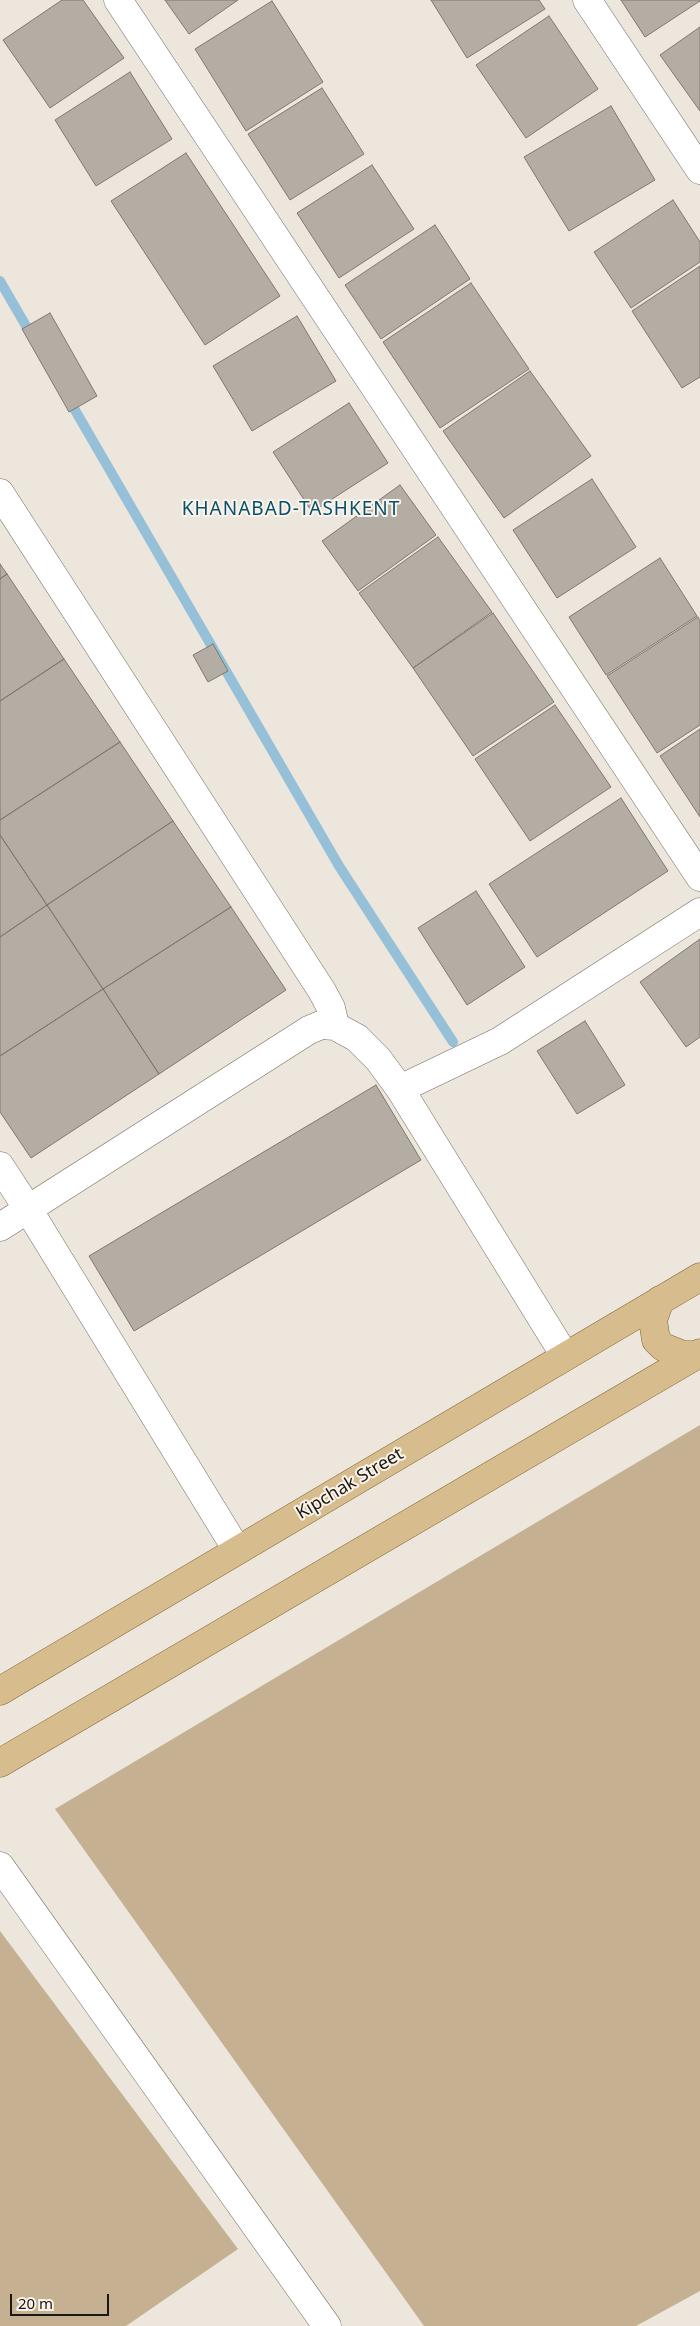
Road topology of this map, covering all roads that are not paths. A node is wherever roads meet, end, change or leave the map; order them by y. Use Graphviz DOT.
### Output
graph roads {
  1 [pos="118,0"];
  2 [pos="587,0"];
  3 [pos="700,170"];
  4 [pos="0,492"];
  5 [pos="700,877"];
  6 [pos="700,912"];
  7 [pos="335,1026"];
  8 [pos="400,1089"];
  9 [pos="0,1166"];
  10 [pos="28,1209"];
  11 [pos="0,1226"];
  12 [pos="700,1278"];
  13 [pos="660,1300"];
  14 [pos="698,1354"];
  15 [pos="565,1356"];
  16 [pos="237,1550"];
  17 [pos="0,1690"];
  18 [pos="0,1763"];
  19 [pos="0,1866"];
  20 [pos="327,2326"];
  1 -- 5 [label="street"];
  2 -- 3 [label="street"];
  4 -- 7 [label="street"];
  6 -- 8 [label="street"];
  7 -- 8 [label="street"];
  7 -- 10 [label="street"];
  8 -- 15 [label="street"];
  9 -- 10 [label="street"];
  10 -- 11 [label="street"];
  10 -- 16 [label="street"];
  12 -- 13 [label="main road, Kipchak Street"];
  13 -- 14 [label="main road"];
  13 -- 15 [label="main road, Kipchak Street"];
  14 -- 18 [label="main road"];
  15 -- 16 [label="main road, Kipchak Street"];
  16 -- 17 [label="main road, Kipchak Street"];
  19 -- 20 [label="street"];
}
